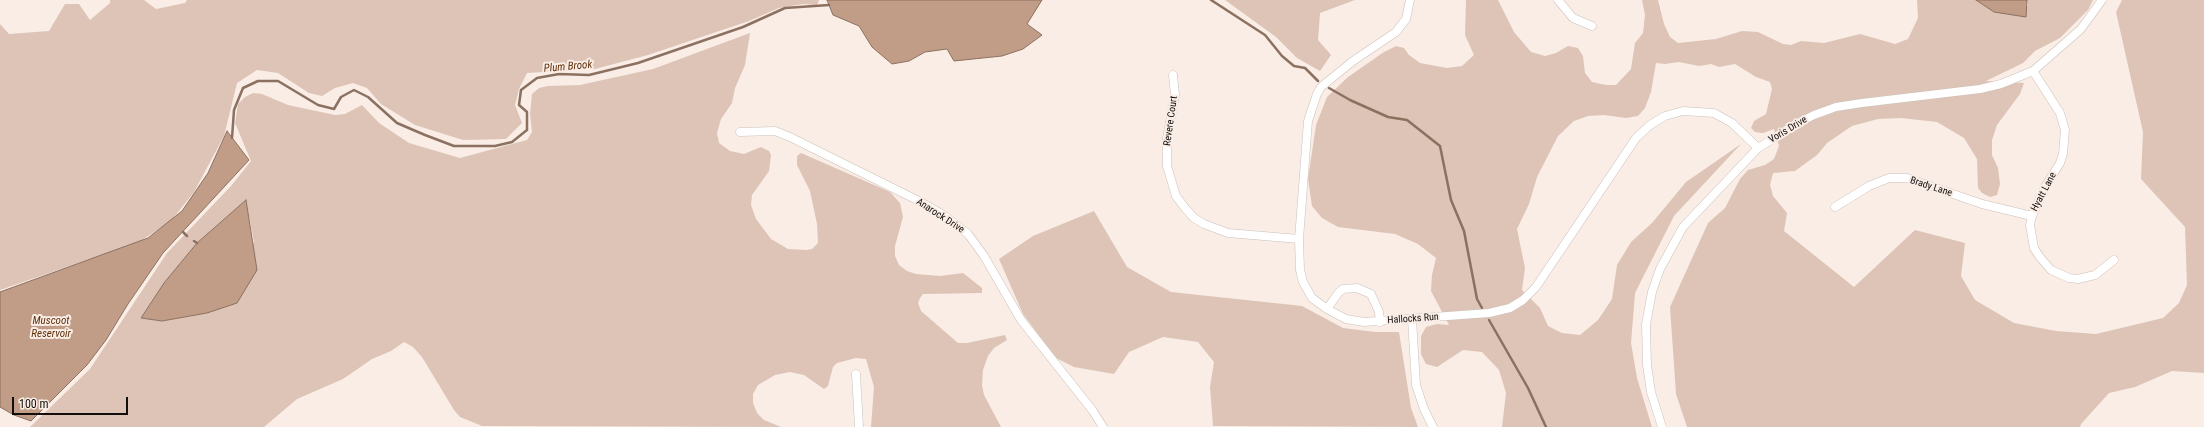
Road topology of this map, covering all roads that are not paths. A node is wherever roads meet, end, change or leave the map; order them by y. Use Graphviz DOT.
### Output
graph roads {
  1 [pos="1410,0"];
  2 [pos="1558,0"];
  3 [pos="2102,0"];
  4 [pos="1592,26"];
  5 [pos="2033,71"];
  6 [pos="1174,75"];
  7 [pos="740,132"];
  8 [pos="1758,148"];
  9 [pos="1835,207"];
  10 [pos="2032,216"];
  11 [pos="1299,239"];
  12 [pos="2114,260"];
  13 [pos="1327,310"];
  14 [pos="1412,319"];
  15 [pos="1380,322"];
  16 [pos="856,374"];
  17 [pos="859,427"];
  18 [pos="1103,427"];
  19 [pos="1433,427"];
  20 [pos="1662,427"];
  1 -- 11 [label="street, Hallocks Run"];
  2 -- 4 [label="street"];
  3 -- 5 [label="street, Voris Drive"];
  5 -- 8 [label="street, Voris Drive"];
  5 -- 10 [label="street, Hyatt Lane"];
  6 -- 11 [label="street, Revere Court"];
  7 -- 18 [label="street, Anarock Drive"];
  8 -- 14 [label="street, Hallocks Run"];
  8 -- 20 [label="street, Voris Drive"];
  9 -- 10 [label="street, Brady Lane"];
  10 -- 12 [label="street, Hyatt Lane"];
  11 -- 13 [label="street, Hallocks Run"];
  13 -- 15 [label="street, Hallocks Run"];
  13 -- 15 [label="street"];
  14 -- 15 [label="street, Hallocks Run"];
  14 -- 19 [label="street"];
  16 -- 17 [label="street"];
}
